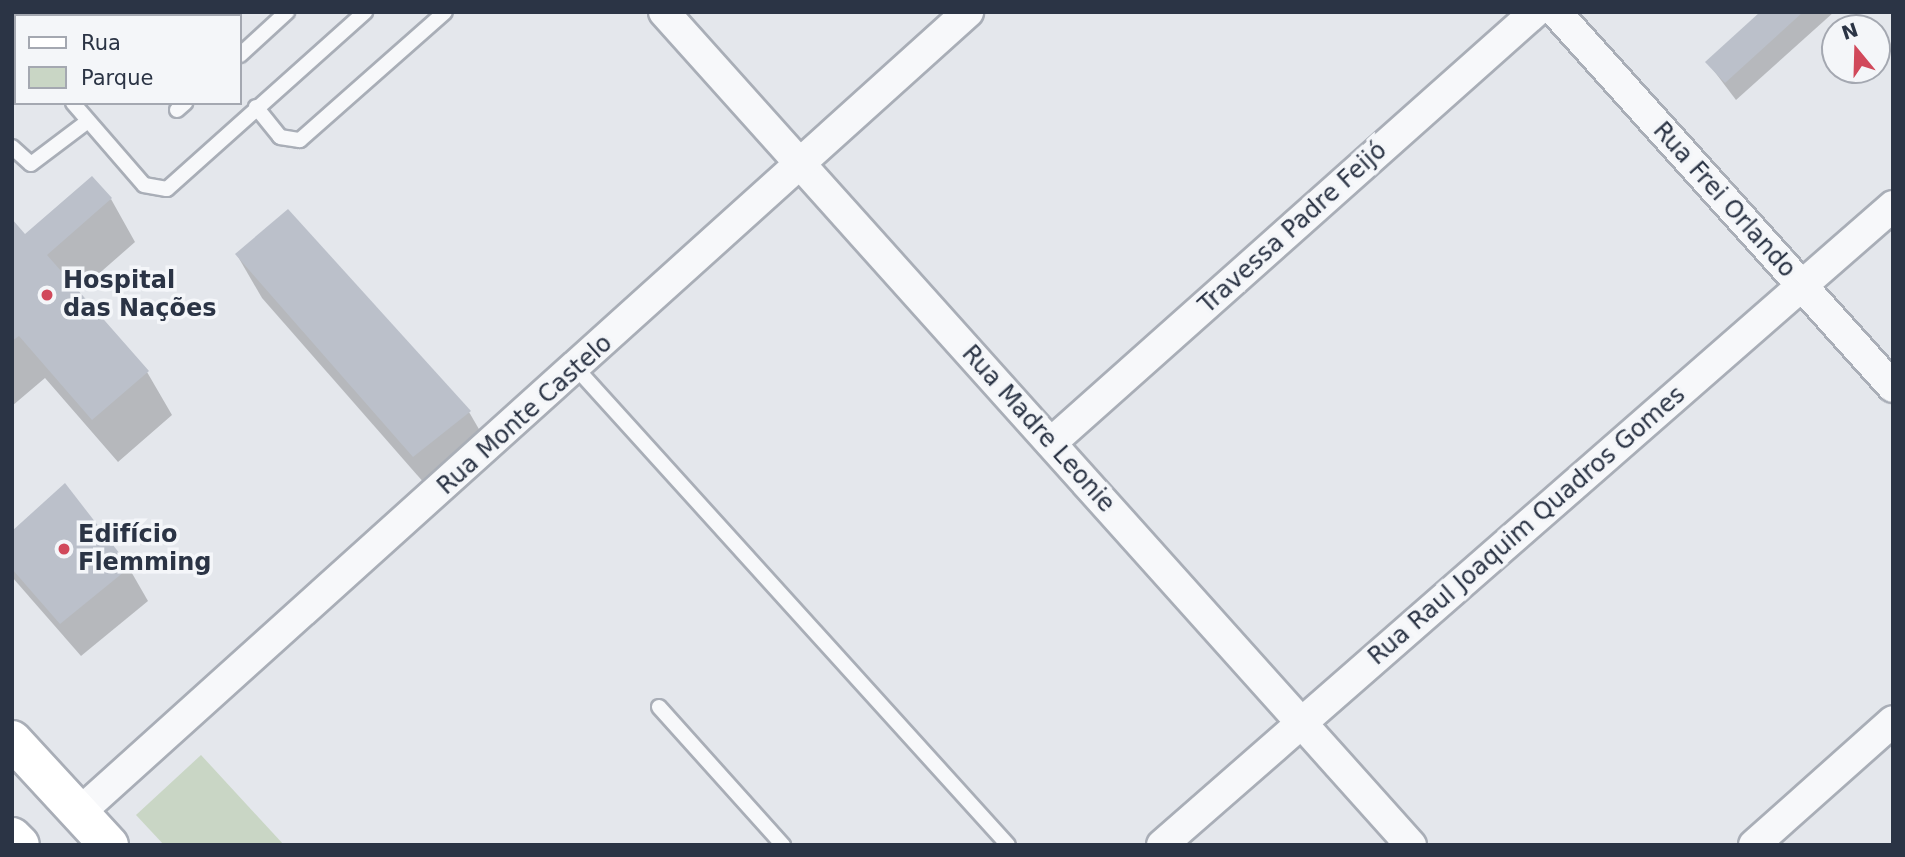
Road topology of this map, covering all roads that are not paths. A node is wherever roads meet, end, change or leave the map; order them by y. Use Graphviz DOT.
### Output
graph roads {
  1 [pos="288,12"];
  2 [pos="366,12"];
  3 [pos="445,12"];
  4 [pos="664,12"];
  5 [pos="968,12"];
  6 [pos="1535,12"];
  7 [pos="1556,12"];
  8 [pos="242,53"];
  9 [pos="75,105"];
  10 [pos="256,107"];
  11 [pos="88,121"];
  12 [pos="12,147"];
  13 [pos="801,165"];
  14 [pos="1893,206"];
  15 [pos="1803,287"];
  16 [pos="577,369"];
  17 [pos="1893,387"];
  18 [pos="1051,443"];
  19 [pos="659,706"];
  20 [pos="1893,721"];
  21 [pos="1301,722"];
  22 [pos="12,740"];
  23 [pos="79,813"];
  24 [pos="12,837"];
  25 [pos="20,845"];
  26 [pos="110,845"];
  27 [pos="783,845"];
  28 [pos="1008,845"];
  29 [pos="1162,845"];
  30 [pos="1411,845"];
  31 [pos="1754,845"];
  1 -- 8 [label="lane"];
  2 -- 10 [label="lane"];
  3 -- 10 [label="lane"];
  4 -- 13 [label="street, Rua Madre Leonie"];
  5 -- 13 [label="street, Rua Monte Castelo"];
  6 -- 18 [label="street, Travessa Padre Feijó"];
  7 -- 15 [label="street, Rua Frei Orlando"];
  9 -- 11 [label="lane"];
  10 -- 11 [label="lane"];
  11 -- 12 [label="lane"];
  13 -- 16 [label="street, Rua Monte Castelo"];
  13 -- 18 [label="street, Rua Madre Leonie"];
  14 -- 15 [label="street, Rua Raul Joaquim Quadros Gomes"];
  15 -- 17 [label="street, Rua Frei Orlando"];
  15 -- 21 [label="street, Rua Raul Joaquim Quadros Gomes"];
  16 -- 23 [label="street, Rua Monte Castelo"];
  16 -- 28 [label="lane"];
  18 -- 21 [label="street, Rua Madre Leonie"];
  19 -- 27 [label="lane"];
  20 -- 31 [label="street"];
  21 -- 29 [label="street, Rua Raul Joaquim Quadros Gomes"];
  21 -- 30 [label="street, Rua Madre Leonie"];
  22 -- 23 [label="main road"];
  23 -- 26 [label="main road"];
  24 -- 25 [label="main road"];
}
